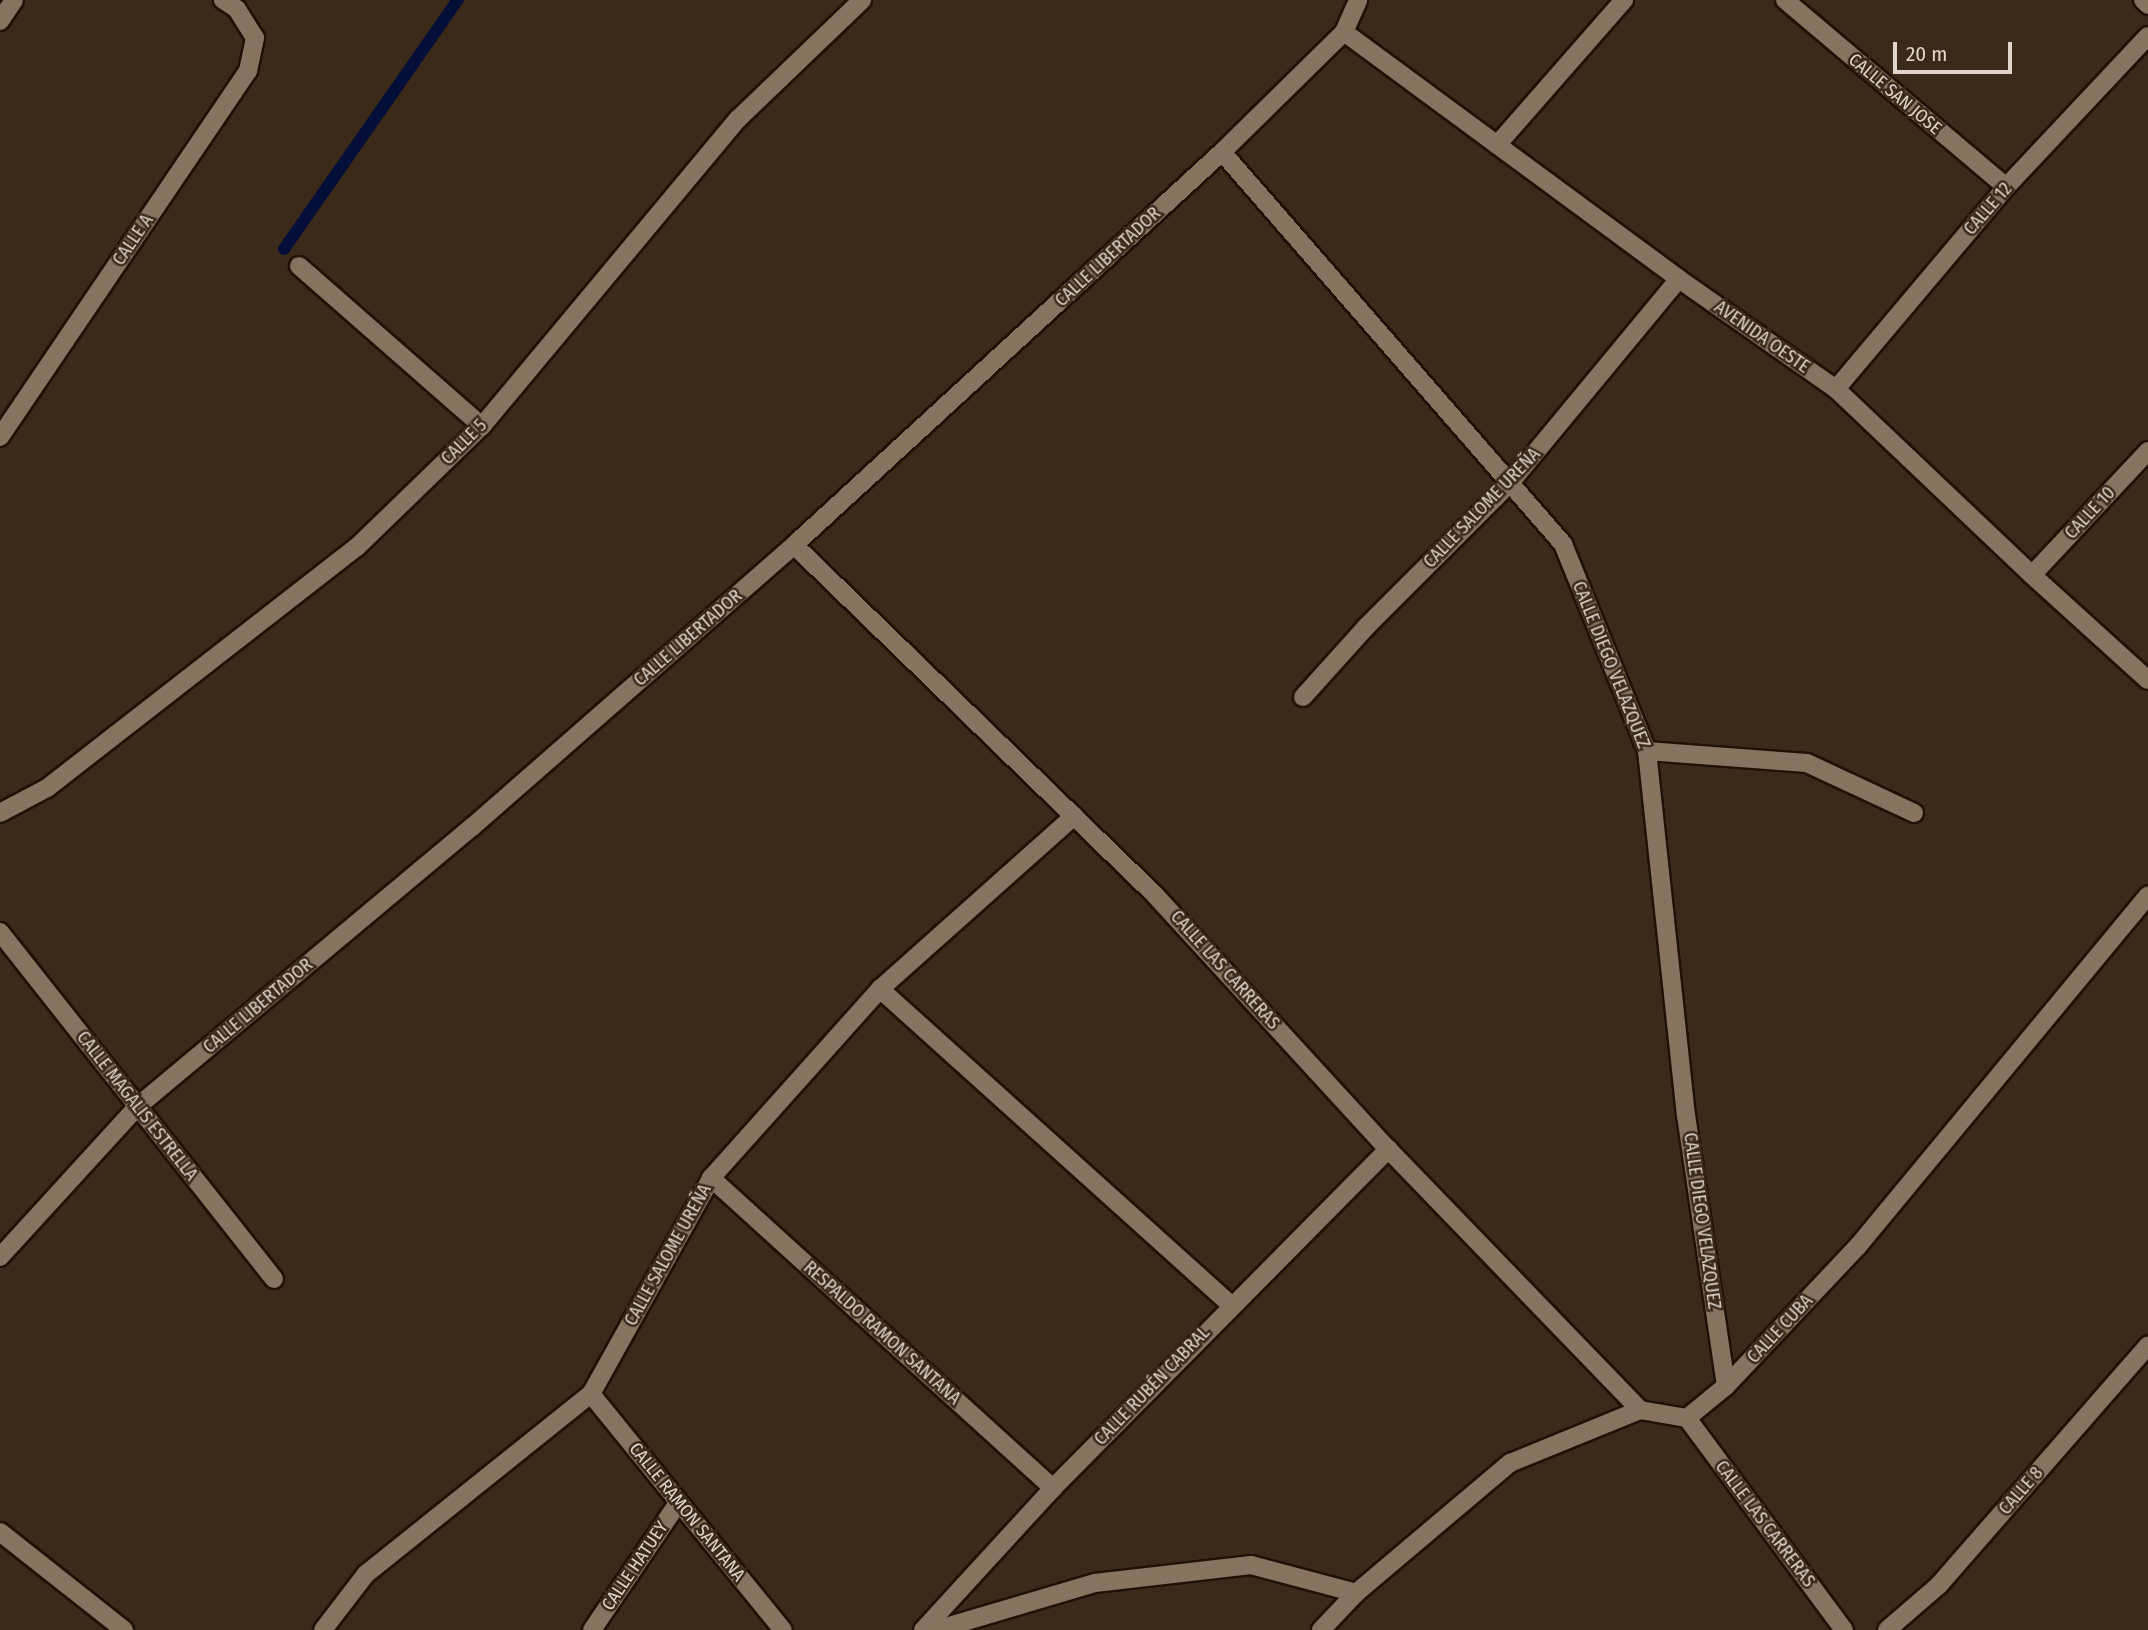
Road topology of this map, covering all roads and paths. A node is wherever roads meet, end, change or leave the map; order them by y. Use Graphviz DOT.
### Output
graph roads {
  1 [pos="14,0"];
  2 [pos="223,0"];
  3 [pos="862,0"];
  4 [pos="1358,0"];
  5 [pos="1624,0"];
  6 [pos="1785,0"];
  7 [pos="2143,0"];
  8 [pos="2148,5"];
  9 [pos="0,21"];
  10 [pos="1344,32"];
  11 [pos="2148,36"];
  12 [pos="1497,145"];
  13 [pos="1222,152"];
  14 [pos="2006,187"];
  15 [pos="299,266"];
  16 [pos="1679,279"];
  17 [pos="1836,389"];
  18 [pos="482,425"];
  19 [pos="0,437"];
  20 [pos="2148,451"];
  21 [pos="1510,484"];
  22 [pos="794,545"];
  23 [pos="2032,575"];
  24 [pos="2148,680"];
  25 [pos="1303,697"];
  26 [pos="1647,751"];
  27 [pos="0,813"];
  28 [pos="1914,813"];
  29 [pos="1074,816"];
  30 [pos="2148,896"];
  31 [pos="0,932"];
  32 [pos="880,989"];
  33 [pos="137,1107"];
  34 [pos="1388,1149"];
  35 [pos="711,1178"];
  36 [pos="0,1257"];
  37 [pos="274,1279"];
  38 [pos="1231,1305"];
  39 [pos="2148,1345"];
  40 [pos="1726,1386"];
  41 [pos="591,1394"];
  42 [pos="1640,1410"];
  43 [pos="1687,1418"];
  44 [pos="1053,1488"];
  45 [pos="678,1503"];
  46 [pos="0,1532"];
  47 [pos="1356,1593"];
  48 [pos="124,1630"];
  49 [pos="323,1630"];
  50 [pos="592,1630"];
  51 [pos="783,1630"];
  52 [pos="923,1630"];
  53 [pos="936,1630"];
  54 [pos="1321,1630"];
  55 [pos="1844,1630"];
  56 [pos="1887,1630"];
  1 -- 9 [label="street"];
  2 -- 19 [label="street, CALLE A"];
  3 -- 18 [label="street, CALLE 5"];
  4 -- 10 [label="street, CALLE LIBERTADOR"];
  5 -- 12 [label="street"];
  6 -- 14 [label="street, CALLE SAN JOSE"];
  7 -- 8 [label="street"];
  10 -- 12 [label="street, AVENIDA OESTE"];
  10 -- 13 [label="street, CALLE LIBERTADOR"];
  11 -- 14 [label="street, CALLE 12"];
  12 -- 16 [label="street, AVENIDA OESTE"];
  13 -- 21 [label="street, CALLE DIEGO VELAZQUEZ"];
  13 -- 22 [label="street, CALLE LIBERTADOR"];
  14 -- 17 [label="street, CALLE 12"];
  15 -- 18 [label="street"];
  16 -- 17 [label="street, AVENIDA OESTE"];
  16 -- 21 [label="street, CALLE SALOME UREÑA"];
  17 -- 23 [label="street, AVENIDA OESTE"];
  18 -- 27 [label="street, CALLE 5"];
  20 -- 23 [label="street, CALLE 10"];
  21 -- 25 [label="street, CALLE SALOME UREÑA"];
  21 -- 26 [label="street, CALLE DIEGO VELAZQUEZ"];
  22 -- 29 [label="street, CALLE LAS CARRERAS"];
  22 -- 33 [label="street, CALLE LIBERTADOR"];
  23 -- 24 [label="street, AVENIDA OESTE"];
  26 -- 28 [label="street"];
  26 -- 40 [label="street, CALLE DIEGO VELAZQUEZ"];
  29 -- 32 [label="street, CALLE SALOME UREÑA"];
  29 -- 34 [label="street, CALLE LAS CARRERAS"];
  30 -- 40 [label="street, CALLE CUBA"];
  31 -- 33 [label="street, CALLE MAGALIS ESTRELLA"];
  32 -- 35 [label="street, CALLE SALOME UREÑA"];
  32 -- 38 [label="street"];
  33 -- 36 [label="street, CALLE LIBERTADOR"];
  33 -- 37 [label="street, CALLE MAGALIS ESTRELLA"];
  34 -- 38 [label="street, CALLE RUBÉN CABRAL"];
  34 -- 42 [label="street, CALLE LAS CARRERAS"];
  35 -- 41 [label="street, CALLE SALOME UREÑA"];
  35 -- 44 [label="street, RESPALDO RAMON SANTANA"];
  38 -- 44 [label="street, CALLE RUBÉN CABRAL"];
  39 -- 56 [label="street, CALLE 8"];
  40 -- 43 [label="street, CALLE CUBA"];
  41 -- 45 [label="street, CALLE RAMON SANTANA"];
  41 -- 49 [label="street, CALLE SALOME UREÑA"];
  42 -- 43 [label="street"];
  42 -- 47 [label="street"];
  43 -- 55 [label="street, CALLE LAS CARRERAS"];
  44 -- 52 [label="street, CALLE RUBÉN CABRAL"];
  45 -- 50 [label="street, CALLE HATUEY"];
  45 -- 51 [label="street, CALLE RAMON SANTANA"];
  46 -- 48 [label="street"];
  47 -- 53 [label="street"];
  47 -- 54 [label="street"];
}
